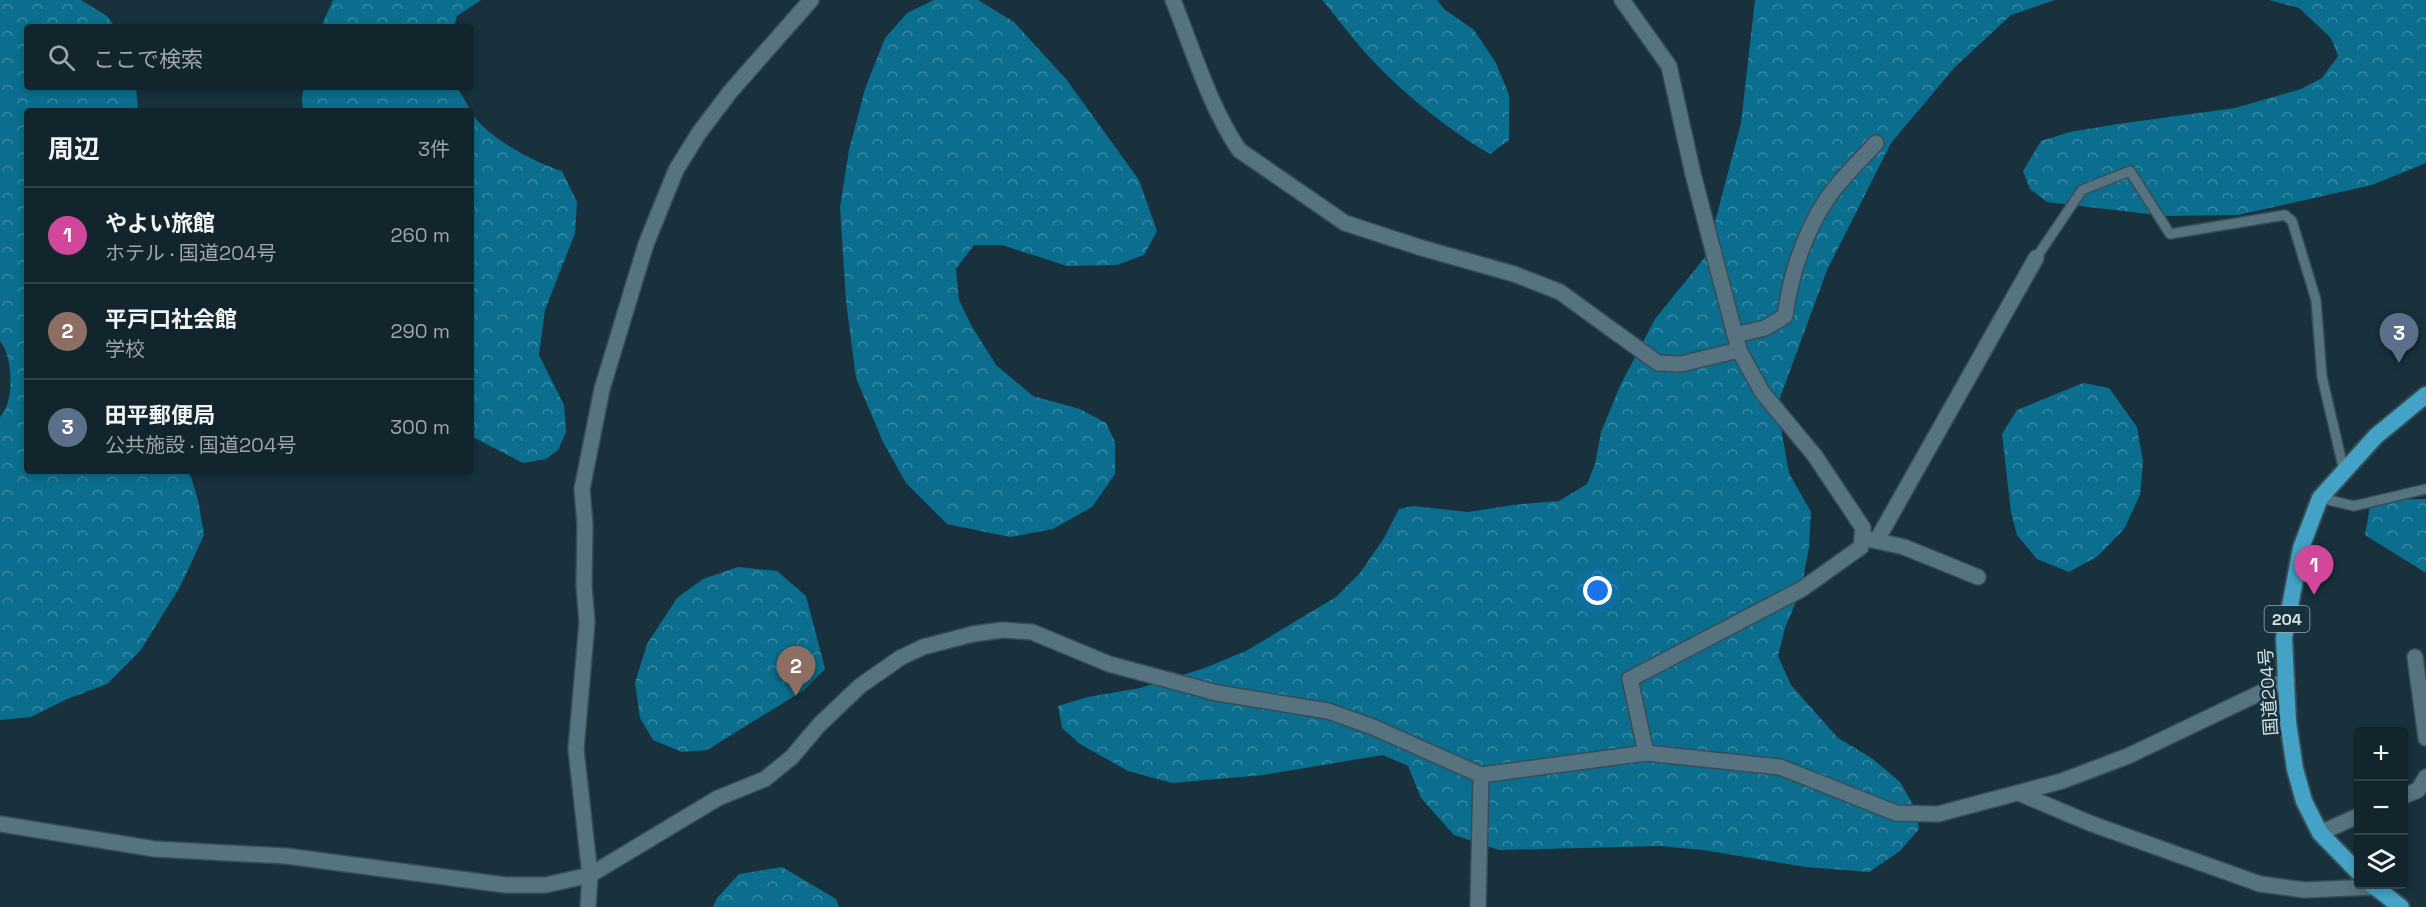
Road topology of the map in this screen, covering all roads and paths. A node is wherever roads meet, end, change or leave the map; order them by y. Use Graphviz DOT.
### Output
graph roads {
  1 [pos="811,0"];
  2 [pos="1173,0"];
  3 [pos="1622,0"];
  4 [pos="1876,143"];
  5 [pos="2036,258"];
  6 [pos="1735,334"];
  7 [pos="1739,350"];
  8 [pos="2426,395"];
  9 [pos="2344,471"];
  10 [pos="2426,489"];
  11 [pos="2320,498"];
  12 [pos="1870,539"];
  13 [pos="1978,577"];
  14 [pos="2415,657"];
  15 [pos="2287,680"];
  16 [pos="2426,738"];
  17 [pos="1646,753"];
  18 [pos="1481,775"];
  19 [pos="2426,777"];
  20 [pos="2020,794"];
  21 [pos="2408,794"];
  22 [pos="2354,818"];
  23 [pos="0,824"];
  24 [pos="2320,833"];
  25 [pos="2354,868"];
  26 [pos="590,875"];
  27 [pos="2354,887"];
  28 [pos="2376,889"];
  29 [pos="588,907"];
  30 [pos="1478,907"];
  31 [pos="2401,907"];
  1 -- 26 [label="street"];
  2 -- 7 [label="street"];
  3 -- 6 [label="street"];
  4 -- 6 [label="street"];
  5 -- 9 [label="lane"];
  5 -- 12 [label="street"];
  6 -- 7 [label="street"];
  7 -- 12 [label="street"];
  8 -- 9 [label="highway, 国道204号 / 204"];
  9 -- 11 [label="highway, 国道204号 / 204"];
  10 -- 11 [label="lane"];
  11 -- 15 [label="highway, 国道204号 / 204"];
  12 -- 13 [label="street"];
  12 -- 17 [label="street"];
  14 -- 16 [label="street"];
  15 -- 20 [label="street"];
  15 -- 24 [label="highway, 国道204号 / 204"];
  17 -- 18 [label="street"];
  17 -- 20 [label="street"];
  18 -- 26 [label="street"];
  18 -- 30 [label="street"];
  19 -- 21 [label="street"];
  20 -- 27 [label="street"];
  22 -- 24 [label="street"];
  23 -- 26 [label="street"];
  24 -- 25 [label="highway, 国道204号 / 204"];
  26 -- 29 [label="street"];
  28 -- 31 [label="highway"];
}
